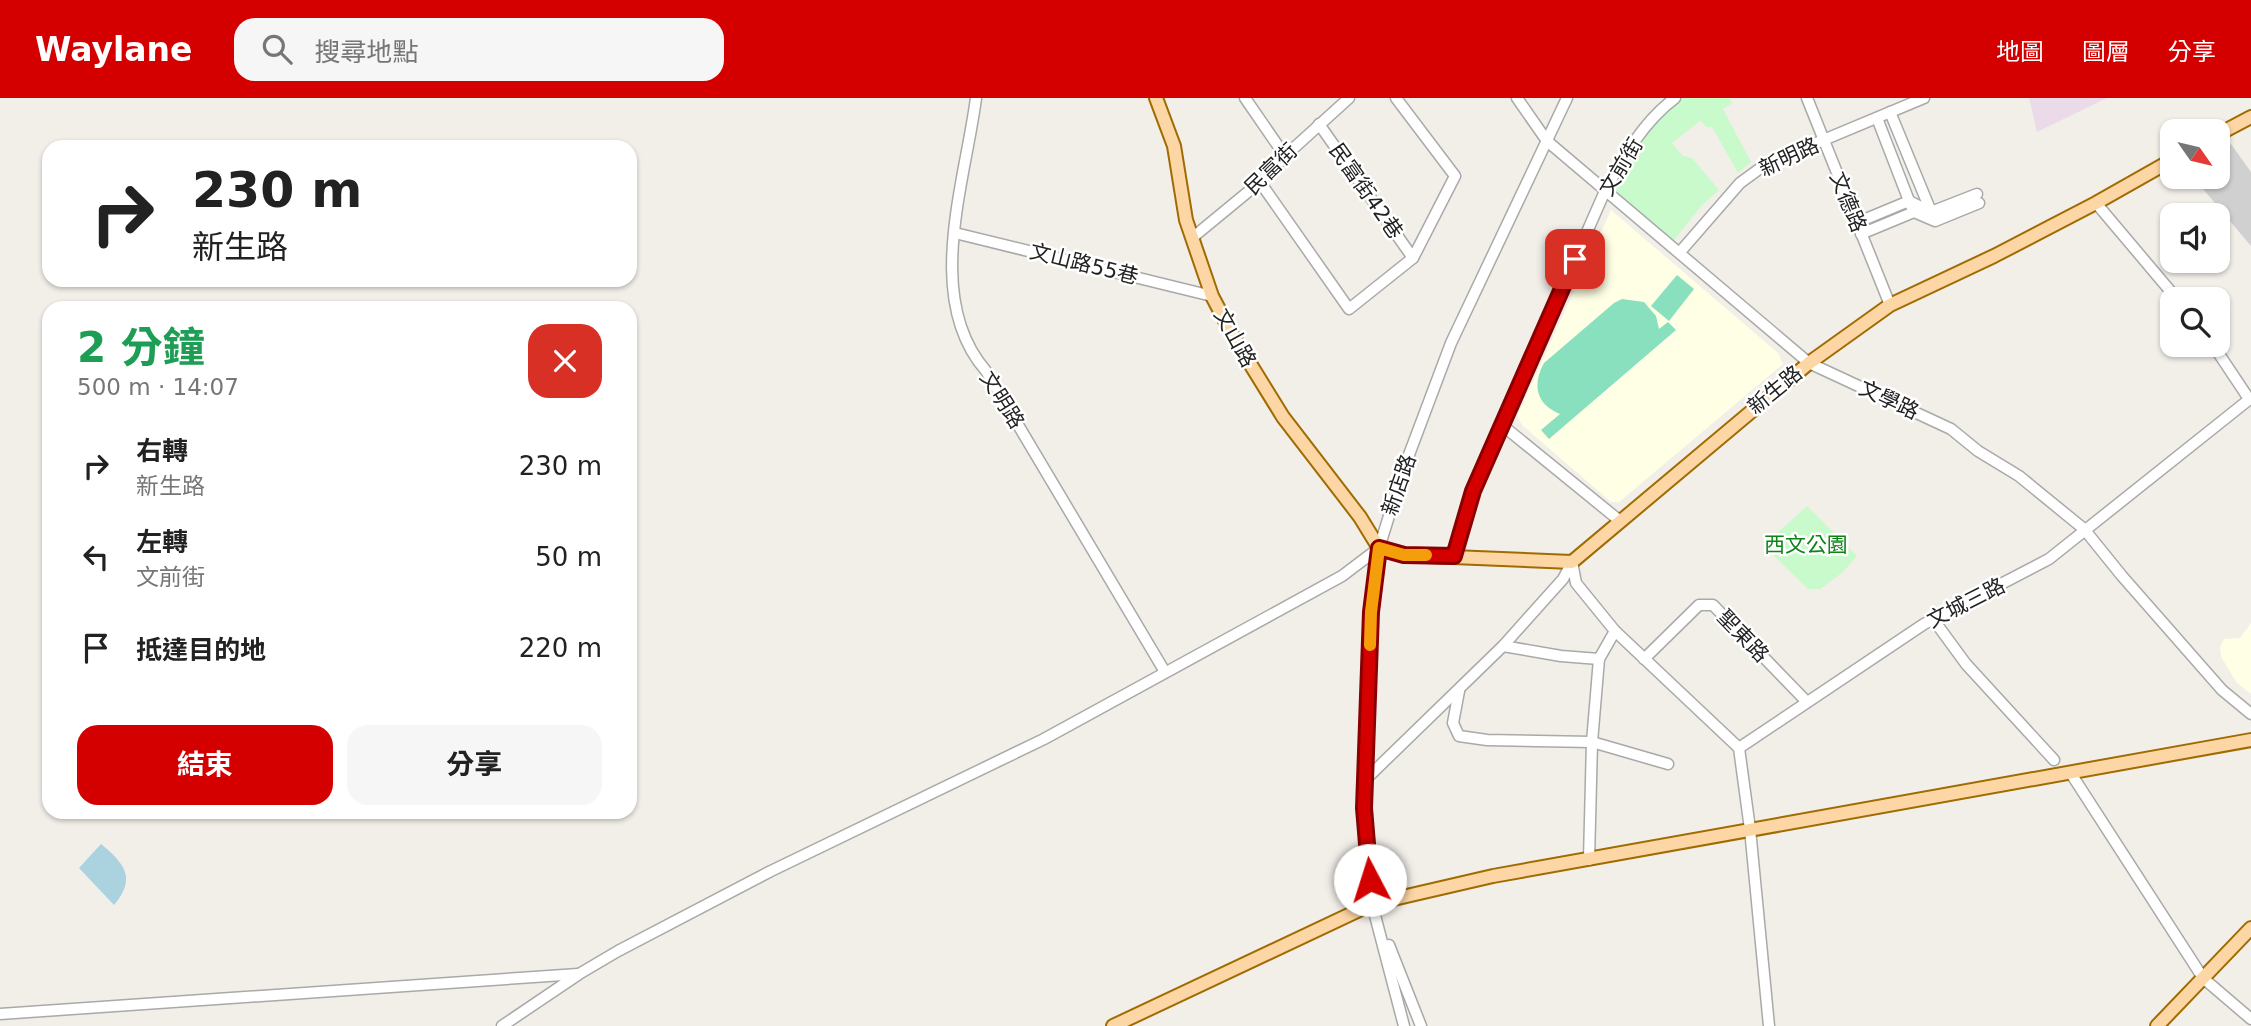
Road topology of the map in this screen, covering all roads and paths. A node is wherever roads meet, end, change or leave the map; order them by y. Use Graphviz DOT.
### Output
graph roads {
  1 [pos="976,98"];
  2 [pos="1156,98"];
  3 [pos="1245,98"];
  4 [pos="1349,98"];
  5 [pos="1396,98"];
  6 [pos="1517,98"];
  7 [pos="1567,98"];
  8 [pos="1675,98"];
  9 [pos="1807,98"];
  10 [pos="1924,98"];
  11 [pos="1890,112"];
  12 [pos="2251,117"];
  13 [pos="1877,118"];
  14 [pos="1320,124"];
  15 [pos="2230,128"];
  16 [pos="1547,141"];
  17 [pos="1823,141"];
  18 [pos="1285,156"];
  19 [pos="2160,167"];
  20 [pos="1260,182"];
  21 [pos="1605,191"];
  22 [pos="1978,199"];
  23 [pos="1909,201"];
  24 [pos="2095,203"];
  25 [pos="1914,212"];
  26 [pos="1933,216"];
  27 [pos="1858,228"];
  28 [pos="955,233"];
  29 [pos="1192,238"];
  30 [pos="1680,252"];
  31 [pos="1413,258"];
  32 [pos="2167,287"];
  33 [pos="1212,296"];
  34 [pos="1890,305"];
  35 [pos="2221,357"];
  36 [pos="1809,363"];
  37 [pos="2250,398"];
  38 [pos="1502,425"];
  39 [pos="1620,522"];
  40 [pos="2084,529"];
  41 [pos="1379,548"];
  42 [pos="1454,556"];
  43 [pos="1573,562"];
  44 [pos="1933,619"];
  45 [pos="1615,631"];
  46 [pos="1503,646"];
  47 [pos="1600,659"];
  48 [pos="1644,659"];
  49 [pos="1165,672"];
  50 [pos="1459,690"];
  51 [pos="1807,702"];
  52 [pos="2251,714"];
  53 [pos="2251,740"];
  54 [pos="1592,741"];
  55 [pos="1739,748"];
  56 [pos="2054,760"];
  57 [pos="1668,764"];
  58 [pos="2070,772"];
  59 [pos="1365,780"];
  60 [pos="1749,828"];
  61 [pos="1589,860"];
  62 [pos="1372,904"];
  63 [pos="2251,928"];
  64 [pos="579,974"];
  65 [pos="2203,978"];
  66 [pos="0,1014"];
  67 [pos="2251,1019"];
  68 [pos="502,1026"];
  69 [pos="1113,1026"];
  70 [pos="1404,1026"];
  71 [pos="1421,1026"];
  72 [pos="1769,1026"];
  73 [pos="2157,1026"];
  1 -- 28 [label="street, 文明路"];
  2 -- 29 [label="main road, 文山路"];
  3 -- 18 [label="street"];
  4 -- 14 [label="street, 民富街"];
  5 -- 31 [label="street"];
  6 -- 16 [label="street, 文學路"];
  7 -- 16 [label="street, 新店路"];
  8 -- 21 [label="street, 文前街"];
  9 -- 17 [label="street, 文德路"];
  10 -- 11 [label="street, 新明路"];
  11 -- 13 [label="street, 新明路"];
  11 -- 26 [label="street"];
  12 -- 15 [label="main road"];
  13 -- 17 [label="street, 新明路"];
  13 -- 23 [label="street"];
  14 -- 18 [label="street, 民富街"];
  14 -- 31 [label="street, 民富街42巷"];
  16 -- 21 [label="street, 文學路"];
  16 -- 41 [label="street, 新店路"];
  17 -- 27 [label="street, 文德路"];
  17 -- 30 [label="street, 新明路"];
  18 -- 20 [label="street, 民富街"];
  19 -- 24 [label="main road, 新生路"];
  20 -- 29 [label="street, 民富街"];
  20 -- 31 [label="street"];
  21 -- 30 [label="street, 文學路"];
  21 -- 38 [label="street, 文前街"];
  22 -- 26 [label="street"];
  23 -- 25 [label="street"];
  23 -- 26 [label="street"];
  23 -- 27 [label="street"];
  24 -- 32 [label="street"];
  24 -- 34 [label="main road, 新生路"];
  25 -- 26 [label="street"];
  25 -- 27 [label="street"];
  27 -- 34 [label="street, 文德路"];
  28 -- 33 [label="street, 文山路55巷"];
  28 -- 49 [label="street, 文明路"];
  29 -- 33 [label="main road, 文山路"];
  30 -- 36 [label="street, 文學路"];
  33 -- 41 [label="main road, 文山路"];
  34 -- 36 [label="main road, 新生路"];
  35 -- 37 [label="street"];
  36 -- 39 [label="main road, 新生路"];
  36 -- 40 [label="street, 文學路"];
  37 -- 40 [label="street, 文城三路"];
  38 -- 39 [label="street"];
  38 -- 42 [label="street, 文前街"];
  39 -- 43 [label="main road, 新生路"];
  40 -- 44 [label="street, 文城三路"];
  40 -- 52 [label="street, 文學路"];
  41 -- 42 [label="main road"];
  41 -- 49 [label="street"];
  41 -- 59 [label="street, 新店路"];
  42 -- 43 [label="main road"];
  43 -- 45 [label="street"];
  43 -- 46 [label="street"];
  44 -- 51 [label="street, 文城三路"];
  44 -- 56 [label="street"];
  45 -- 47 [label="street"];
  45 -- 48 [label="street"];
  46 -- 47 [label="street"];
  46 -- 50 [label="street"];
  47 -- 54 [label="street"];
  48 -- 51 [label="street, 聖東路"];
  48 -- 55 [label="street"];
  49 -- 64 [label="street"];
  50 -- 54 [label="street"];
  50 -- 59 [label="street"];
  51 -- 55 [label="street, 文城三路"];
  53 -- 58 [label="main road"];
  54 -- 57 [label="street"];
  54 -- 61 [label="street"];
  55 -- 60 [label="street"];
  58 -- 60 [label="main road"];
  58 -- 65 [label="street"];
  59 -- 62 [label="street, 新店路"];
  60 -- 61 [label="main road"];
  60 -- 72 [label="street"];
  61 -- 62 [label="main road"];
  62 -- 69 [label="main road"];
  62 -- 70 [label="street"];
  62 -- 71 [label="street"];
  63 -- 65 [label="main road"];
  64 -- 66 [label="street"];
  64 -- 68 [label="street"];
  65 -- 67 [label="street"];
  65 -- 73 [label="main road"];
}
